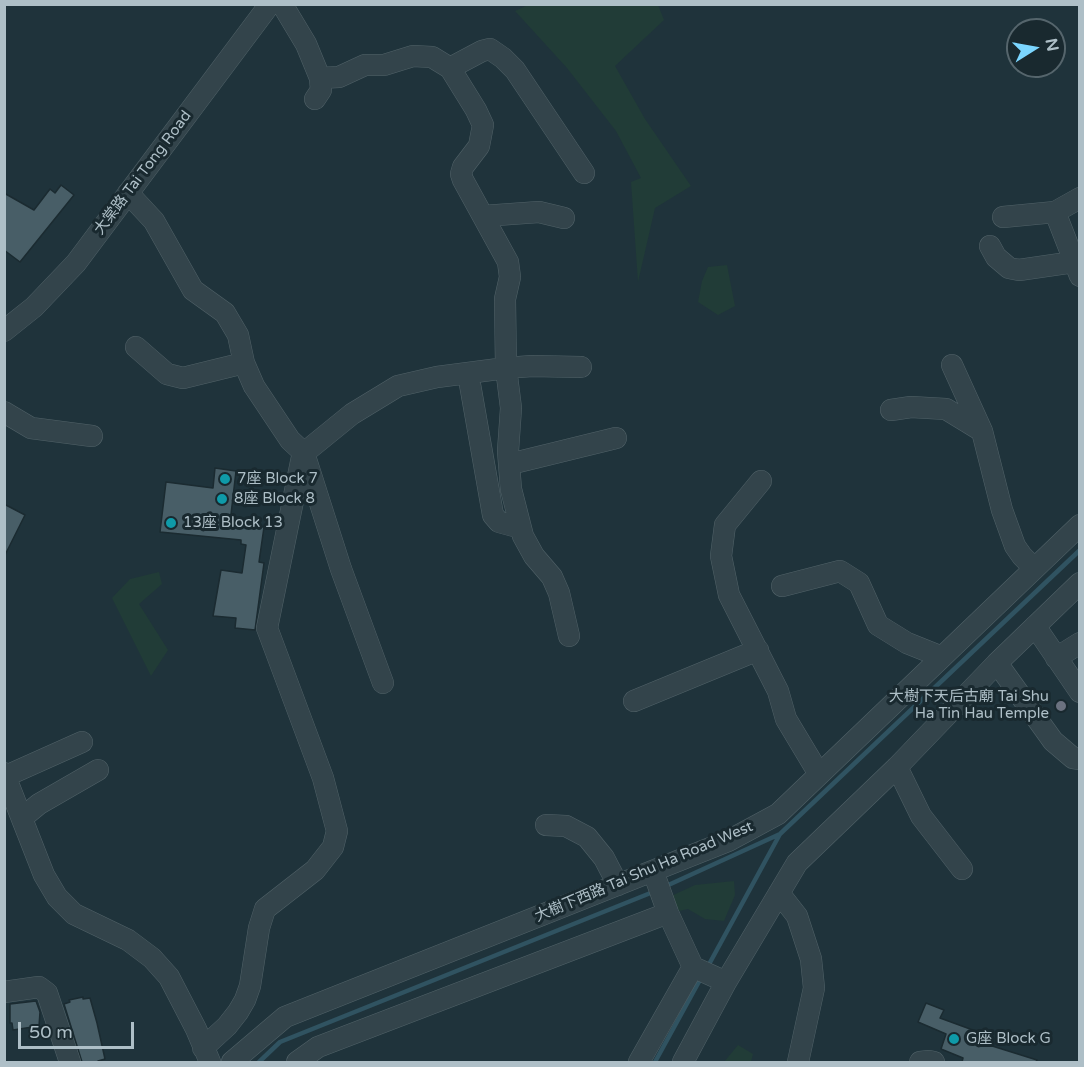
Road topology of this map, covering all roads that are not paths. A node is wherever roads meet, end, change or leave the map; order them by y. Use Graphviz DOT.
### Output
graph roads {
  1 [pos="246,4"];
  2 [pos="273,6"];
  3 [pos="450,68"];
  4 [pos="320,78"];
  5 [pos="315,99"];
  6 [pos="584,173"];
  7 [pos="128,193"];
  8 [pos="1080,198"];
  9 [pos="1055,212"];
  10 [pos="483,216"];
  11 [pos="1003,216"];
  12 [pos="564,218"];
  13 [pos="990,246"];
  14 [pos="1077,269"];
  15 [pos="4,331"];
  16 [pos="136,347"];
  17 [pos="244,363"];
  18 [pos="952,365"];
  19 [pos="581,367"];
  20 [pos="506,368"];
  21 [pos="468,373"];
  22 [pos="891,410"];
  23 [pos="4,412"];
  24 [pos="982,431"];
  25 [pos="92,436"];
  26 [pos="616,438"];
  27 [pos="304,452"];
  28 [pos="509,460"];
  29 [pos="762,481"];
  30 [pos="1080,525"];
  31 [pos="521,528"];
  32 [pos="1034,568"];
  33 [pos="1080,583"];
  34 [pos="782,586"];
  35 [pos="1035,626"];
  36 [pos="569,636"];
  37 [pos="1080,643"];
  38 [pos="758,651"];
  39 [pos="942,657"];
  40 [pos="1056,658"];
  41 [pos="997,663"];
  42 [pos="383,683"];
  43 [pos="1080,692"];
  44 [pos="634,701"];
  45 [pos="82,742"];
  46 [pos="1080,759"];
  47 [pos="897,767"];
  48 [pos="98,770"];
  49 [pos="819,774"];
  50 [pos="5,775"];
  51 [pos="14,811"];
  52 [pos="546,825"];
  53 [pos="962,869"];
  54 [pos="653,871"];
  55 [pos="618,885"];
  56 [pos="780,892"];
  57 [pos="668,913"];
  58 [pos="696,969"];
  59 [pos="723,981"];
  60 [pos="4,992"];
  61 [pos="206,1055"];
  62 [pos="70,1062"];
  63 [pos="232,1062"];
  64 [pos="297,1062"];
  65 [pos="639,1062"];
  66 [pos="683,1062"];
  67 [pos="799,1062"];
  68 [pos="920,1062"];
  69 [pos="934,1062"];
  1 -- 2 [label="street"];
  2 -- 4 [label="street"];
  2 -- 7 [label="street, 大棠路 Tai Tong Road"];
  3 -- 4 [label="street"];
  3 -- 6 [label="street"];
  3 -- 10 [label="street"];
  4 -- 5 [label="street"];
  7 -- 15 [label="street, 大棠路 Tai Tong Road"];
  7 -- 17 [label="street"];
  8 -- 9 [label="street"];
  9 -- 11 [label="street"];
  9 -- 14 [label="street"];
  10 -- 12 [label="street"];
  10 -- 20 [label="street"];
  13 -- 14 [label="street"];
  16 -- 17 [label="street"];
  17 -- 27 [label="street"];
  18 -- 24 [label="street"];
  19 -- 20 [label="street"];
  20 -- 21 [label="street"];
  20 -- 28 [label="street"];
  21 -- 27 [label="street"];
  21 -- 31 [label="street"];
  22 -- 24 [label="street"];
  23 -- 25 [label="street"];
  24 -- 32 [label="street"];
  26 -- 28 [label="street"];
  27 -- 42 [label="street"];
  27 -- 61 [label="street"];
  28 -- 31 [label="street"];
  29 -- 38 [label="street"];
  30 -- 32 [label="street, 大樹下西路 Tai Shu Ha Road West"];
  31 -- 36 [label="street"];
  32 -- 39 [label="street, 大樹下西路 Tai Shu Ha Road West"];
  33 -- 35 [label="street"];
  34 -- 39 [label="street"];
  35 -- 40 [label="street"];
  35 -- 41 [label="street"];
  37 -- 40 [label="street"];
  38 -- 44 [label="street"];
  38 -- 49 [label="street"];
  39 -- 49 [label="street, 大樹下西路 Tai Shu Ha Road West"];
  40 -- 43 [label="street"];
  41 -- 46 [label="street"];
  41 -- 47 [label="street"];
  45 -- 50 [label="street"];
  47 -- 53 [label="street"];
  47 -- 56 [label="street"];
  48 -- 51 [label="street"];
  49 -- 54 [label="street, 大樹下西路 Tai Shu Ha Road West"];
  50 -- 51 [label="street"];
  51 -- 61 [label="street"];
  52 -- 55 [label="street"];
  54 -- 55 [label="street, 大樹下西路 Tai Shu Ha Road West"];
  54 -- 57 [label="street"];
  55 -- 63 [label="street, 大樹下西路 Tai Shu Ha Road West"];
  56 -- 59 [label="street"];
  56 -- 67 [label="street"];
  57 -- 58 [label="street"];
  57 -- 64 [label="street"];
  58 -- 59 [label="street"];
  58 -- 65 [label="street"];
  59 -- 66 [label="street"];
  60 -- 62 [label="street"];
  68 -- 69 [label="street"];
}
